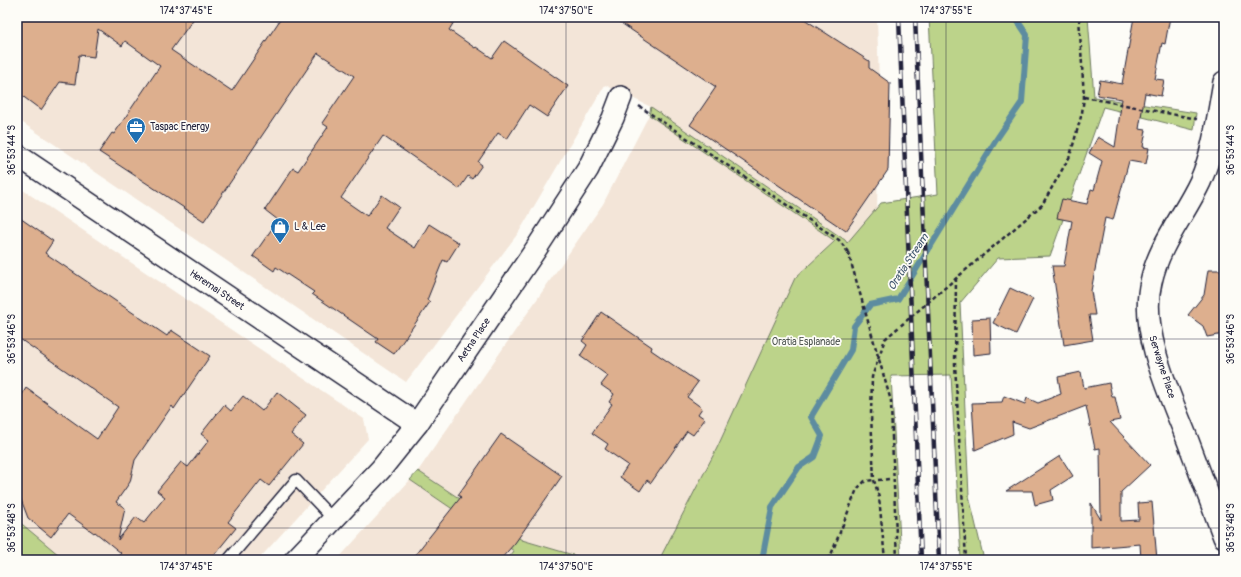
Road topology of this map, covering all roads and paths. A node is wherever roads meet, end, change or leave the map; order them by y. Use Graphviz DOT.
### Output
graph roads {
  1 [pos="1079,17"];
  2 [pos="1224,82"];
  3 [pos="621,97"];
  4 [pos="1084,97"];
  5 [pos="1202,119"];
  6 [pos="17,155"];
  7 [pos="956,277"];
  8 [pos="417,424"];
  9 [pos="890,479"];
  10 [pos="876,480"];
  11 [pos="333,519"];
  12 [pos="1224,538"];
  13 [pos="228,560"];
  14 [pos="295,560"];
  15 [pos="829,560"];
  16 [pos="885,560"];
  17 [pos="897,560"];
  18 [pos="966,560"];
  1 -- 4 [label="path"];
  2 -- 12 [label="street, Serwayne Place"];
  3 -- 8 [label="street, Aetna Place"];
  3 -- 17 [label="path, bridge"];
  4 -- 5 [label="path"];
  4 -- 7 [label="path"];
  6 -- 8 [label="street, Heremai Street"];
  7 -- 10 [label="path"];
  7 -- 18 [label="path"];
  8 -- 11 [label="street, Aetna Place"];
  9 -- 10 [label="path"];
  10 -- 15 [label="path"];
  10 -- 16 [label="path"];
  11 -- 13 [label="lane"];
  11 -- 14 [label="street, Aetna Place"];
}
